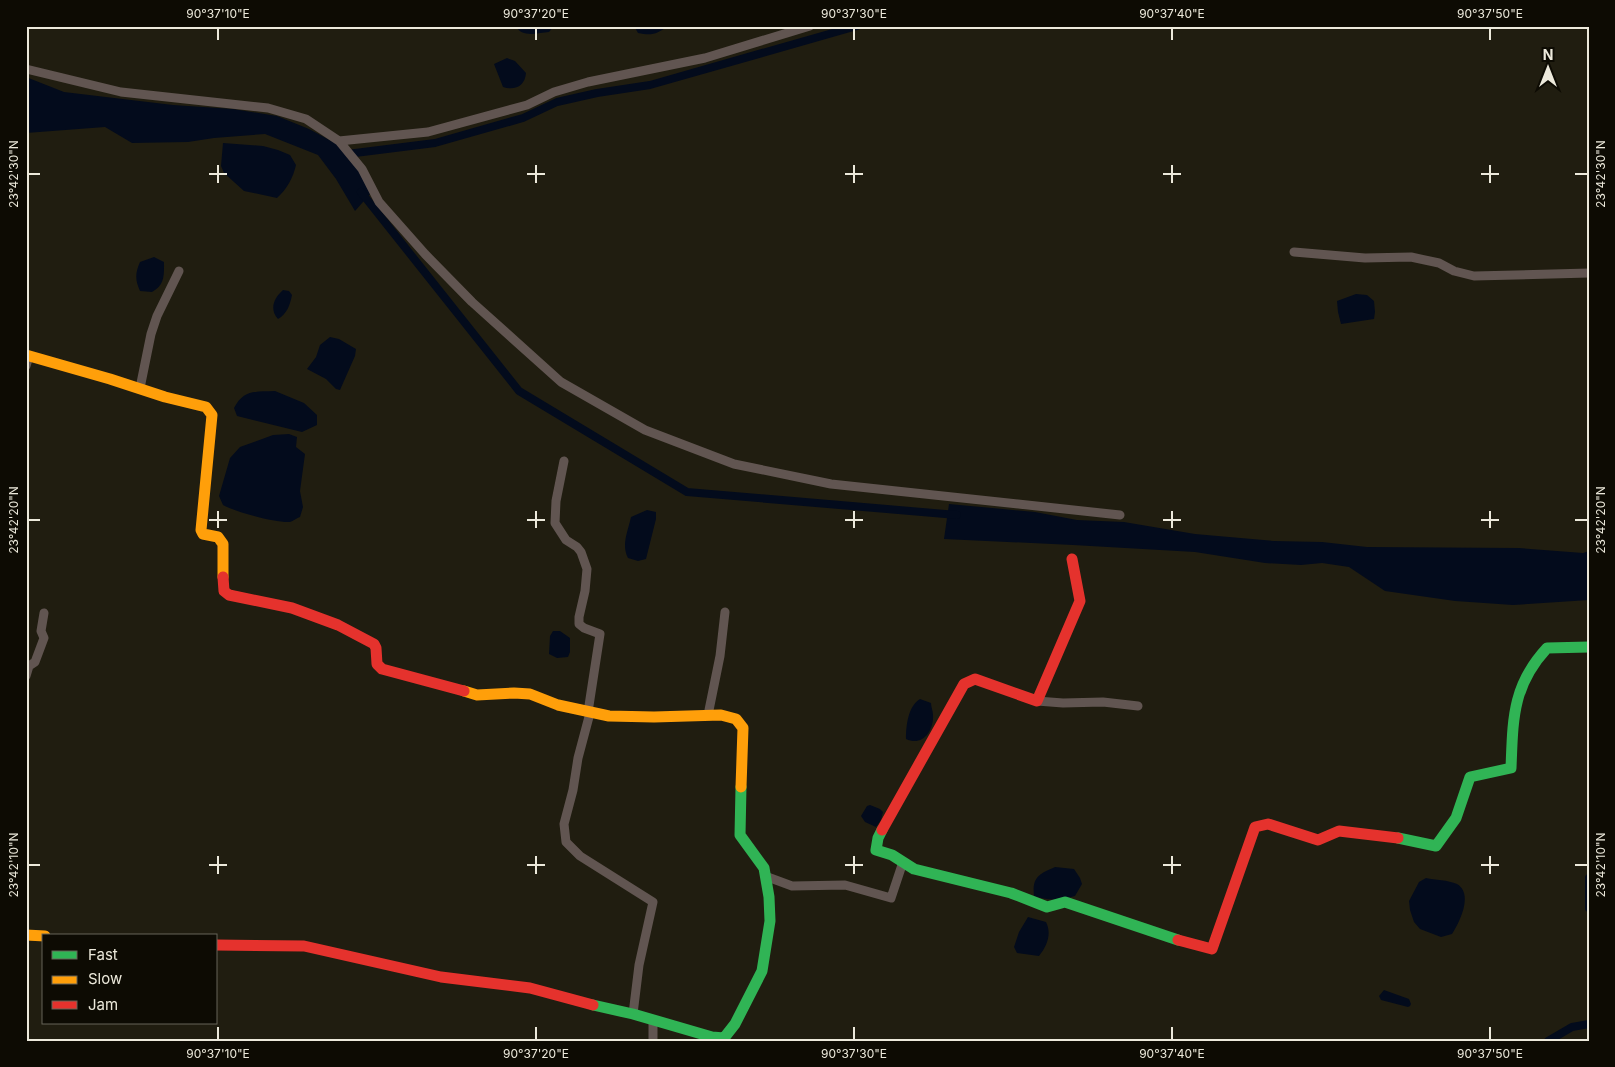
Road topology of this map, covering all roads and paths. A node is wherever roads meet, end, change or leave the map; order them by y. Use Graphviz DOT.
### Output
graph roads {
  1 [pos="810,26"];
  2 [pos="26,69"];
  3 [pos="342,144"];
  4 [pos="1294,252"];
  5 [pos="179,271"];
  6 [pos="1589,273"];
  7 [pos="27,359"];
  8 [pos="140,388"];
  9 [pos="564,461"];
  10 [pos="1120,515"];
  11 [pos="1072,559"];
  12 [pos="726,612"];
  13 [pos="44,613"];
  14 [pos="1589,647"];
  15 [pos="26,676"];
  16 [pos="1037,701"];
  17 [pos="1138,706"];
  18 [pos="589,712"];
  19 [pos="708,715"];
  20 [pos="903,862"];
  21 [pos="765,876"];
  22 [pos="26,934"];
  23 [pos="42,936"];
  24 [pos="218,945"];
  25 [pos="633,1014"];
  26 [pos="652,1020"];
  27 [pos="724,1040"];
  28 [pos="653,1041"];
  1 -- 3 [label="street"];
  2 -- 3 [label="street"];
  3 -- 10 [label="street"];
  4 -- 6 [label="street"];
  5 -- 8 [label="street"];
  7 -- 8 [label="street"];
  8 -- 18 [label="street"];
  9 -- 18 [label="street"];
  11 -- 16 [label="street"];
  12 -- 19 [label="street"];
  13 -- 15 [label="street"];
  14 -- 20 [label="street"];
  16 -- 17 [label="street"];
  16 -- 20 [label="street"];
  18 -- 19 [label="street"];
  18 -- 25 [label="street"];
  19 -- 21 [label="street"];
  20 -- 21 [label="street"];
  21 -- 27 [label="street"];
  22 -- 23 [label="street"];
  24 -- 25 [label="street"];
  25 -- 26 [label="street"];
  26 -- 27 [label="street"];
  26 -- 28 [label="street"];
}
